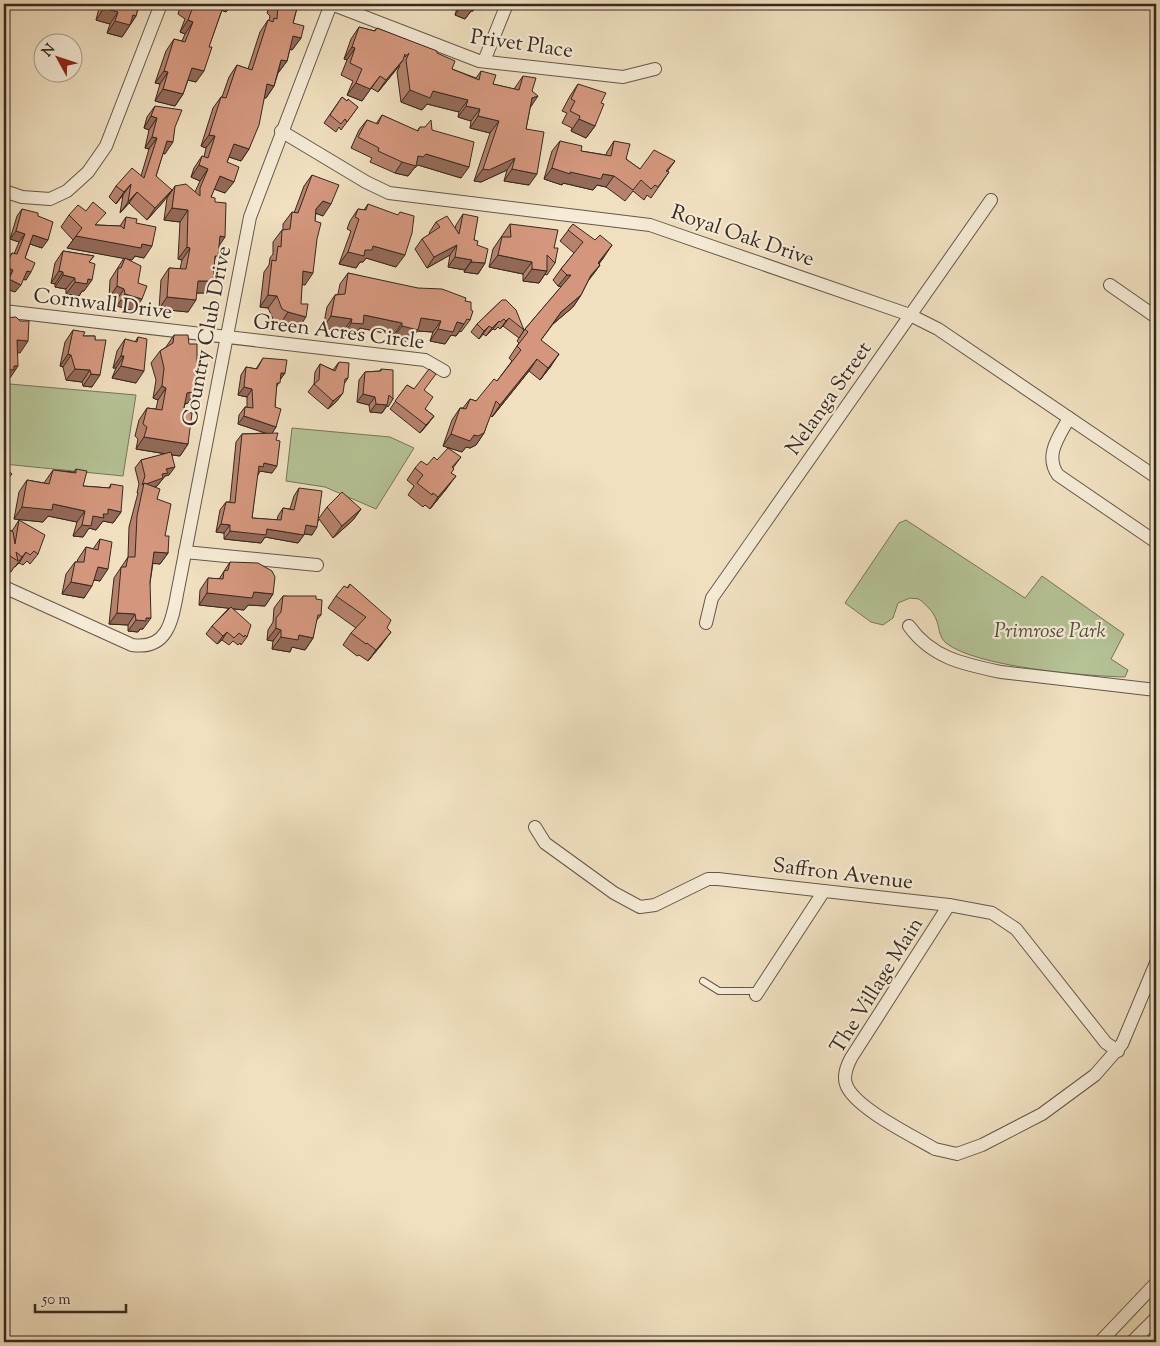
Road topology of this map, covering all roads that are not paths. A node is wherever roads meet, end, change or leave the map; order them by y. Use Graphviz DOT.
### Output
graph roads {
  1 [pos="160,4"];
  2 [pos="331,4"];
  3 [pos="507,4"];
  4 [pos="484,61"];
  5 [pos="655,69"];
  6 [pos="281,131"];
  7 [pos="4,191"];
  8 [pos="991,200"];
  9 [pos="1110,285"];
  10 [pos="4,311"];
  11 [pos="910,315"];
  12 [pos="1156,317"];
  13 [pos="227,337"];
  14 [pos="444,371"];
  15 [pos="1069,418"];
  16 [pos="1156,477"];
  17 [pos="1156,542"];
  18 [pos="185,552"];
  19 [pos="317,565"];
  20 [pos="4,587"];
  21 [pos="706,623"];
  22 [pos="909,626"];
  23 [pos="1156,690"];
  24 [pos="535,828"];
  25 [pos="824,891"];
  26 [pos="949,906"];
  27 [pos="1156,963"];
  28 [pos="703,981"];
  29 [pos="757,993"];
  30 [pos="1118,1051"];
  31 [pos="1156,1282"];
  32 [pos="1156,1318"];
  33 [pos="1100,1342"];
  34 [pos="1132,1342"];
  1 -- 7 [label="street"];
  2 -- 4 [label="street, Privet Place"];
  2 -- 6 [label="street, Country Club Drive"];
  3 -- 4 [label="street"];
  4 -- 5 [label="street, Privet Place"];
  6 -- 11 [label="street, Royal Oak Drive"];
  6 -- 13 [label="street, Country Club Drive"];
  8 -- 11 [label="street, Nelanga Street"];
  9 -- 12 [label="street"];
  10 -- 13 [label="street, Cornwall Drive"];
  11 -- 15 [label="street, Royal Oak Drive"];
  11 -- 21 [label="street, Nelanga Street"];
  13 -- 14 [label="street, Green Acres Circle"];
  13 -- 18 [label="street, Country Club Drive"];
  15 -- 16 [label="street, Royal Oak Drive"];
  15 -- 17 [label="street"];
  18 -- 19 [label="street"];
  18 -- 20 [label="street, Country Club Drive"];
  22 -- 23 [label="street"];
  24 -- 25 [label="street, Saffron Avenue"];
  25 -- 26 [label="street, Saffron Avenue"];
  25 -- 29 [label="street"];
  26 -- 30 [label="street, Saffron Avenue"];
  26 -- 30 [label="street, The Village Main"];
  27 -- 30 [label="street, The Village Main"];
  28 -- 29 [label="lane"];
  31 -- 33 [label="street"];
  32 -- 34 [label="street"];
}
